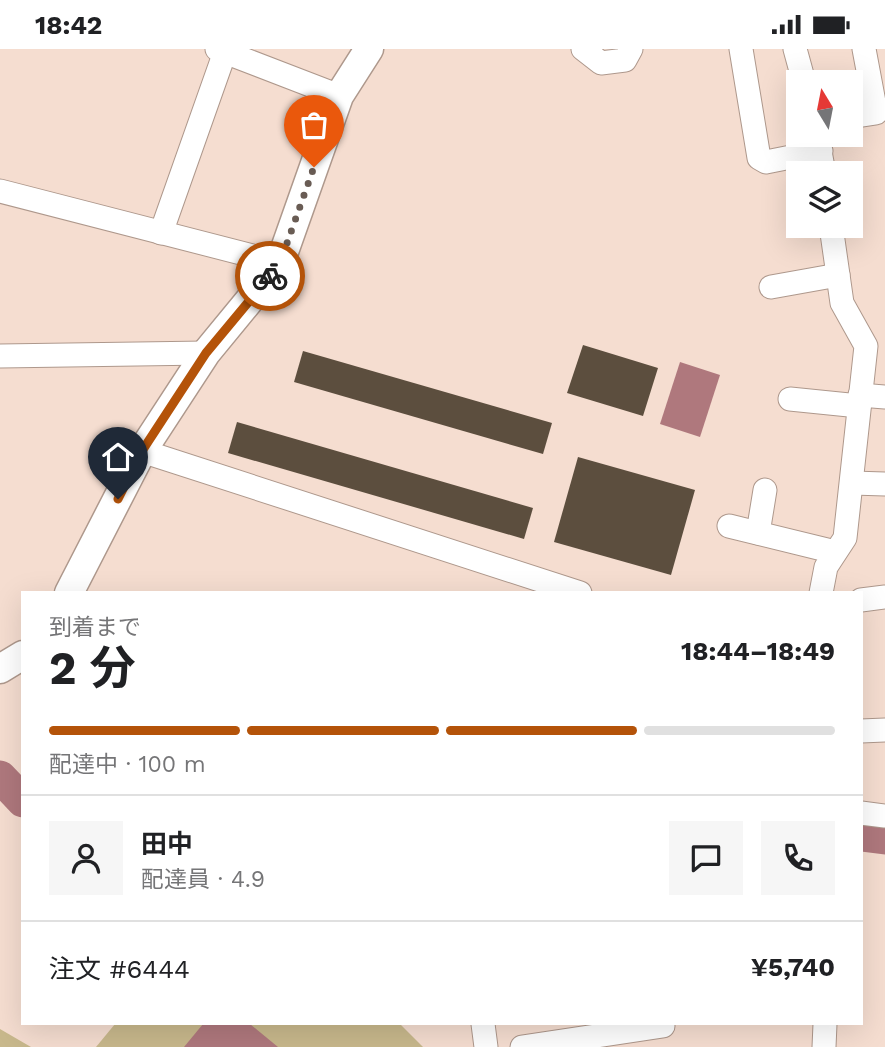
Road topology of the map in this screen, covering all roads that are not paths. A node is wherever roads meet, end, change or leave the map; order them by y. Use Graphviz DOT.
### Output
graph roads {
  1 [pos="369,49"];
  2 [pos="583,49"];
  3 [pos="631,49"];
  4 [pos="741,49"];
  5 [pos="795,49"];
  6 [pos="864,49"];
  7 [pos="223,50"];
  8 [pos="801,70"];
  9 [pos="339,96"];
  10 [pos="880,119"];
  11 [pos="821,153"];
  12 [pos="0,191"];
  13 [pos="161,233"];
  14 [pos="833,238"];
  15 [pos="280,263"];
  16 [pos="838,275"];
  17 [pos="771,287"];
  18 [pos="206,353"];
  19 [pos="0,356"];
  20 [pos="885,397"];
  21 [pos="790,399"];
  22 [pos="860,400"];
  23 [pos="142,451"];
  24 [pos="852,483"];
  25 [pos="885,484"];
  26 [pos="765,490"];
  27 [pos="729,526"];
  28 [pos="758,533"];
  29 [pos="835,552"];
  30 [pos="70,591"];
  31 [pos="574,591"];
  32 [pos="821,591"];
  33 [pos="885,597"];
  34 [pos="863,600"];
  35 [pos="21,656"];
  36 [pos="0,669"];
  37 [pos="885,730"];
  38 [pos="863,731"];
  39 [pos="863,813"];
  40 [pos="885,816"];
  41 [pos="482,1025"];
  42 [pos="663,1025"];
  43 [pos="825,1025"];
  44 [pos="486,1047"];
  45 [pos="522,1047"];
  46 [pos="824,1047"];
  1 -- 9 [label="main road"];
  2 -- 3 [label="street"];
  4 -- 11 [label="street"];
  5 -- 8 [label="street"];
  6 -- 10 [label="street"];
  7 -- 9 [label="street"];
  7 -- 13 [label="street"];
  9 -- 15 [label="main road"];
  12 -- 13 [label="street"];
  13 -- 15 [label="street"];
  14 -- 16 [label="street"];
  15 -- 18 [label="main road"];
  16 -- 17 [label="street"];
  16 -- 22 [label="street"];
  18 -- 19 [label="street"];
  18 -- 23 [label="main road"];
  20 -- 22 [label="street"];
  21 -- 22 [label="street"];
  22 -- 24 [label="street"];
  23 -- 30 [label="main road"];
  23 -- 31 [label="street"];
  24 -- 25 [label="street"];
  24 -- 29 [label="street"];
  26 -- 28 [label="street"];
  27 -- 28 [label="street"];
  28 -- 29 [label="street"];
  29 -- 32 [label="street"];
  33 -- 34 [label="street"];
  35 -- 36 [label="main road"];
  37 -- 38 [label="street"];
  39 -- 40 [label="street"];
  41 -- 44 [label="street"];
  42 -- 45 [label="street"];
  43 -- 46 [label="street"];
}
